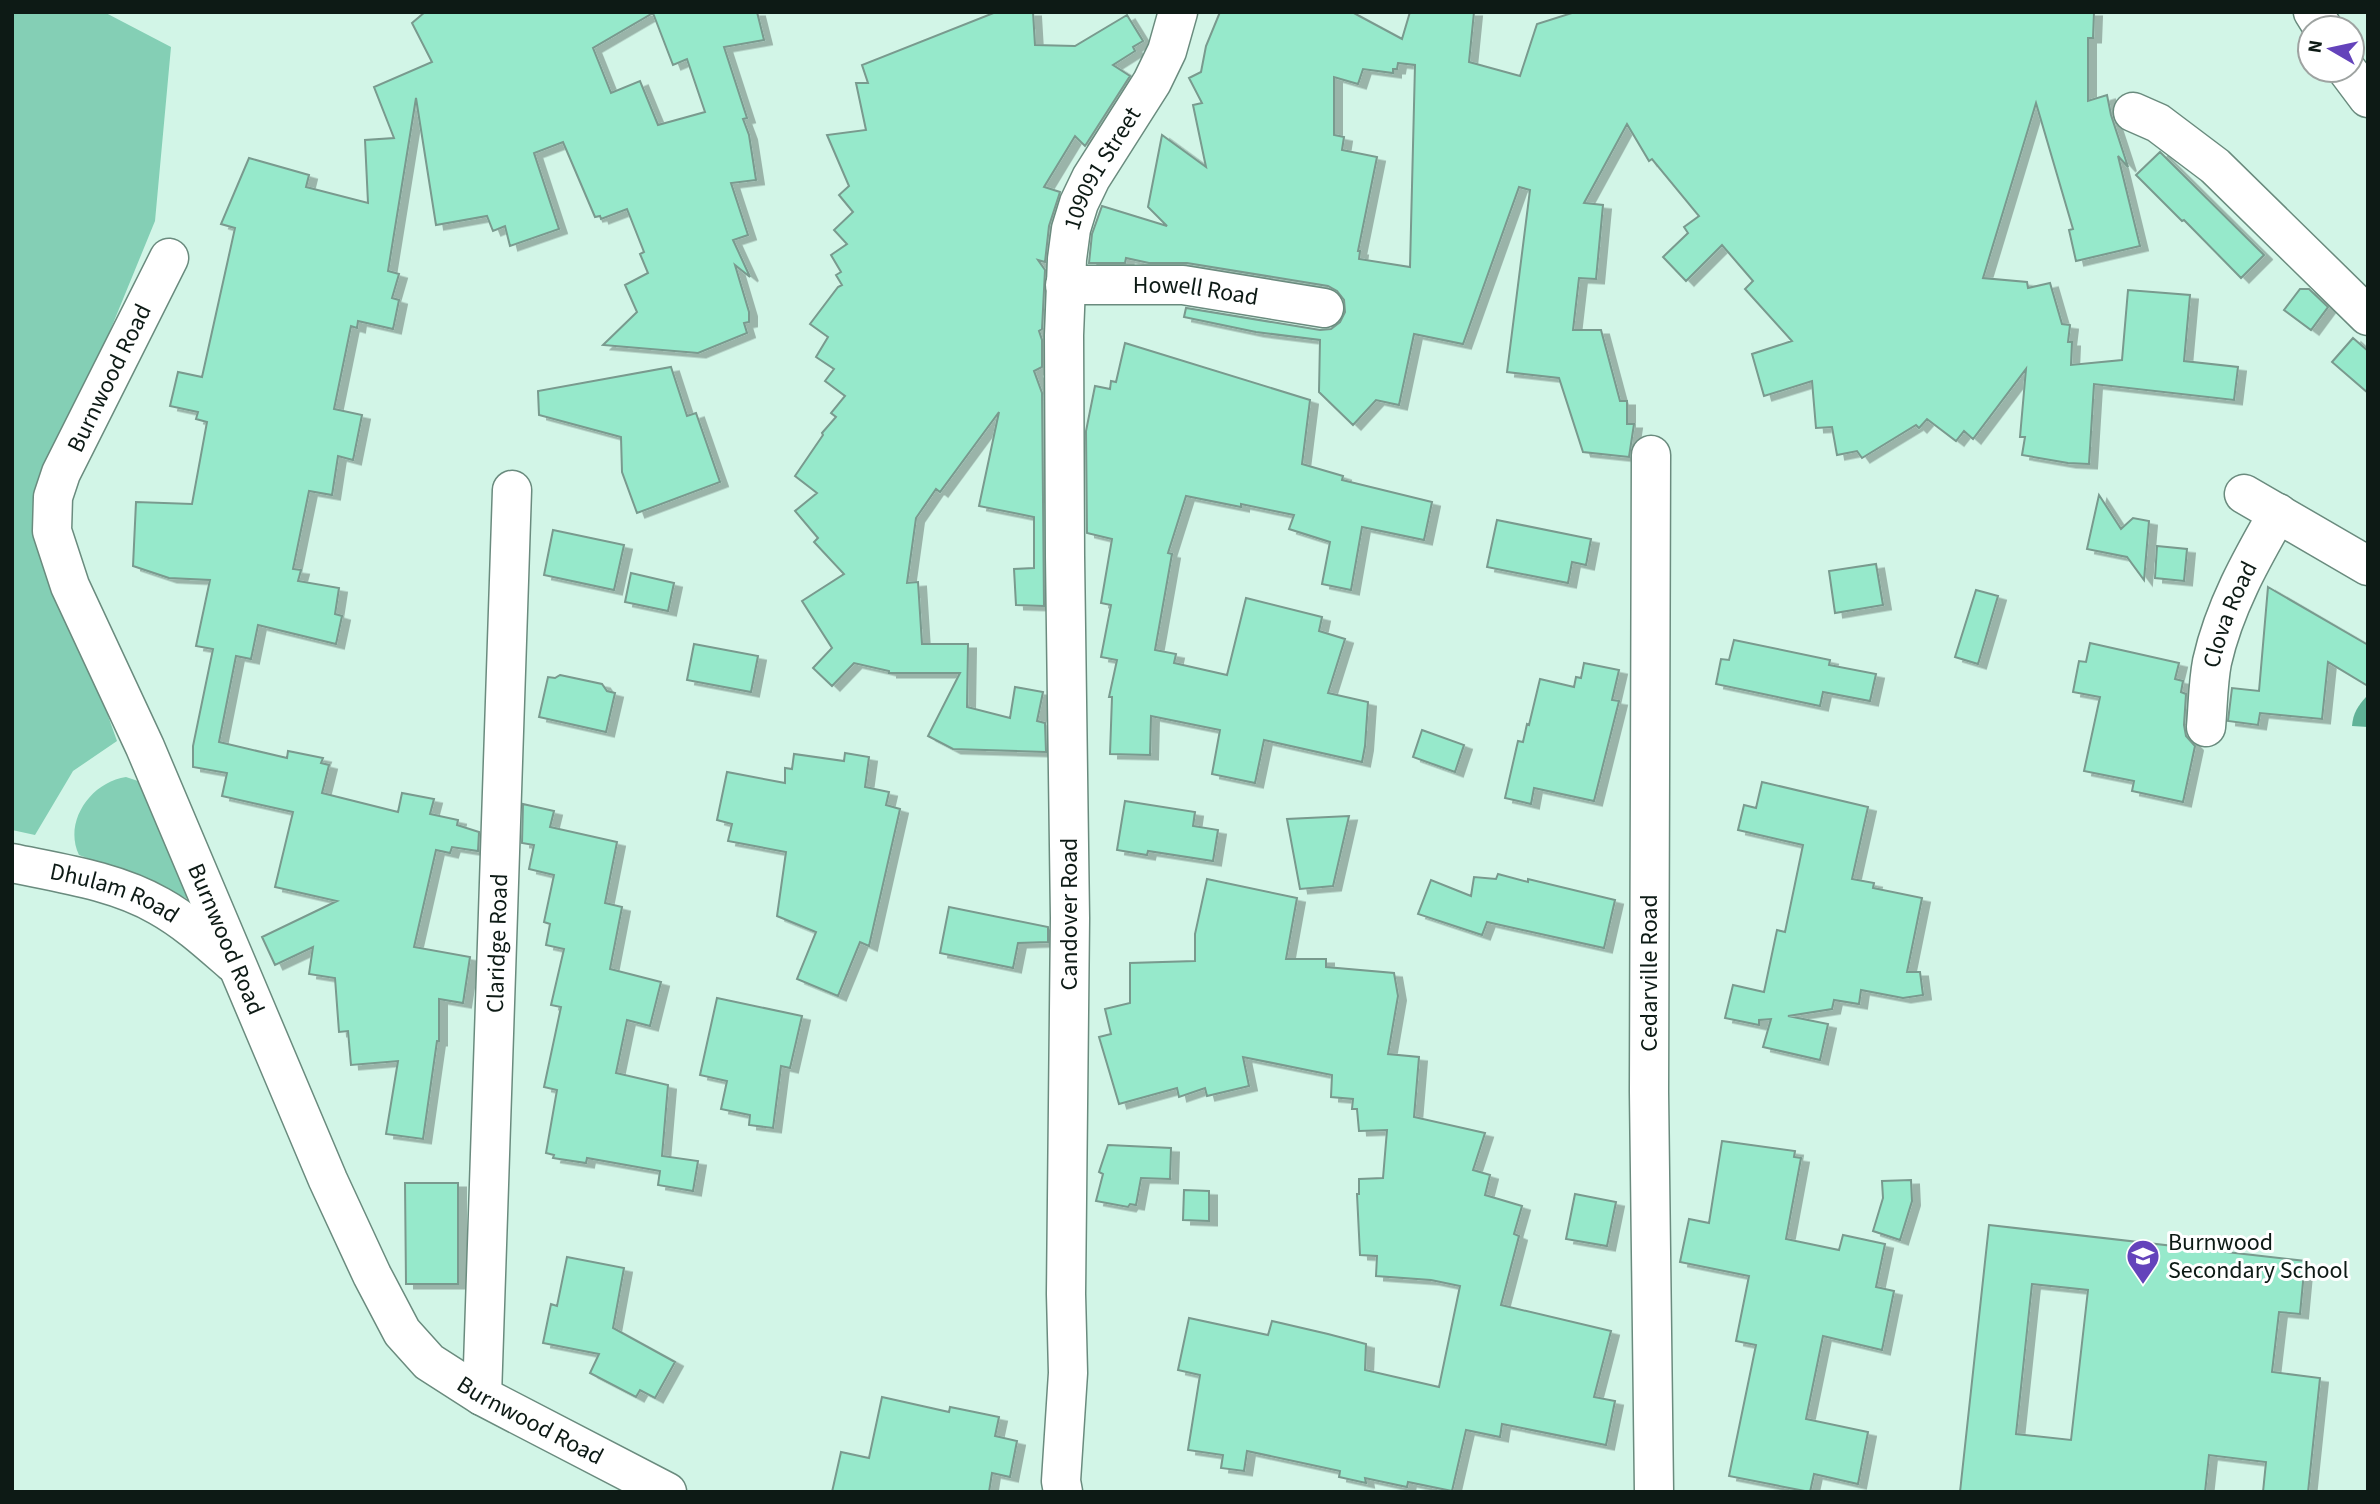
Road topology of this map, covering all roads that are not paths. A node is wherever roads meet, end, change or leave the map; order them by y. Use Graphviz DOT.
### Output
graph roads {
  1 [pos="1178,12"];
  2 [pos="2133,112"];
  3 [pos="169,258"];
  4 [pos="1065,285"];
  5 [pos="1324,308"];
  6 [pos="2368,316"];
  7 [pos="1064,335"];
  8 [pos="1651,454"];
  9 [pos="512,490"];
  10 [pos="2244,494"];
  11 [pos="2277,513"];
  12 [pos="2368,566"];
  13 [pos="2206,727"];
  14 [pos="12,863"];
  15 [pos="240,969"];
  16 [pos="482,1396"];
  17 [pos="667,1492"];
  18 [pos="1063,1492"];
  19 [pos="1654,1492"];
  1 -- 4 [label="street, 109091 Street"];
  2 -- 6 [label="street"];
  3 -- 15 [label="street, Burnwood Road"];
  4 -- 5 [label="street, Howell Road"];
  4 -- 7 [label="street, 109091 Street"];
  7 -- 18 [label="street, Candover Road"];
  8 -- 19 [label="street, Cedarville Road"];
  9 -- 16 [label="street, Claridge Road"];
  10 -- 11 [label="street"];
  11 -- 12 [label="street"];
  11 -- 13 [label="street, Clova Road"];
  14 -- 15 [label="street, Dhulam Road"];
  15 -- 16 [label="street, Burnwood Road"];
  16 -- 17 [label="street, Burnwood Road"];
}
